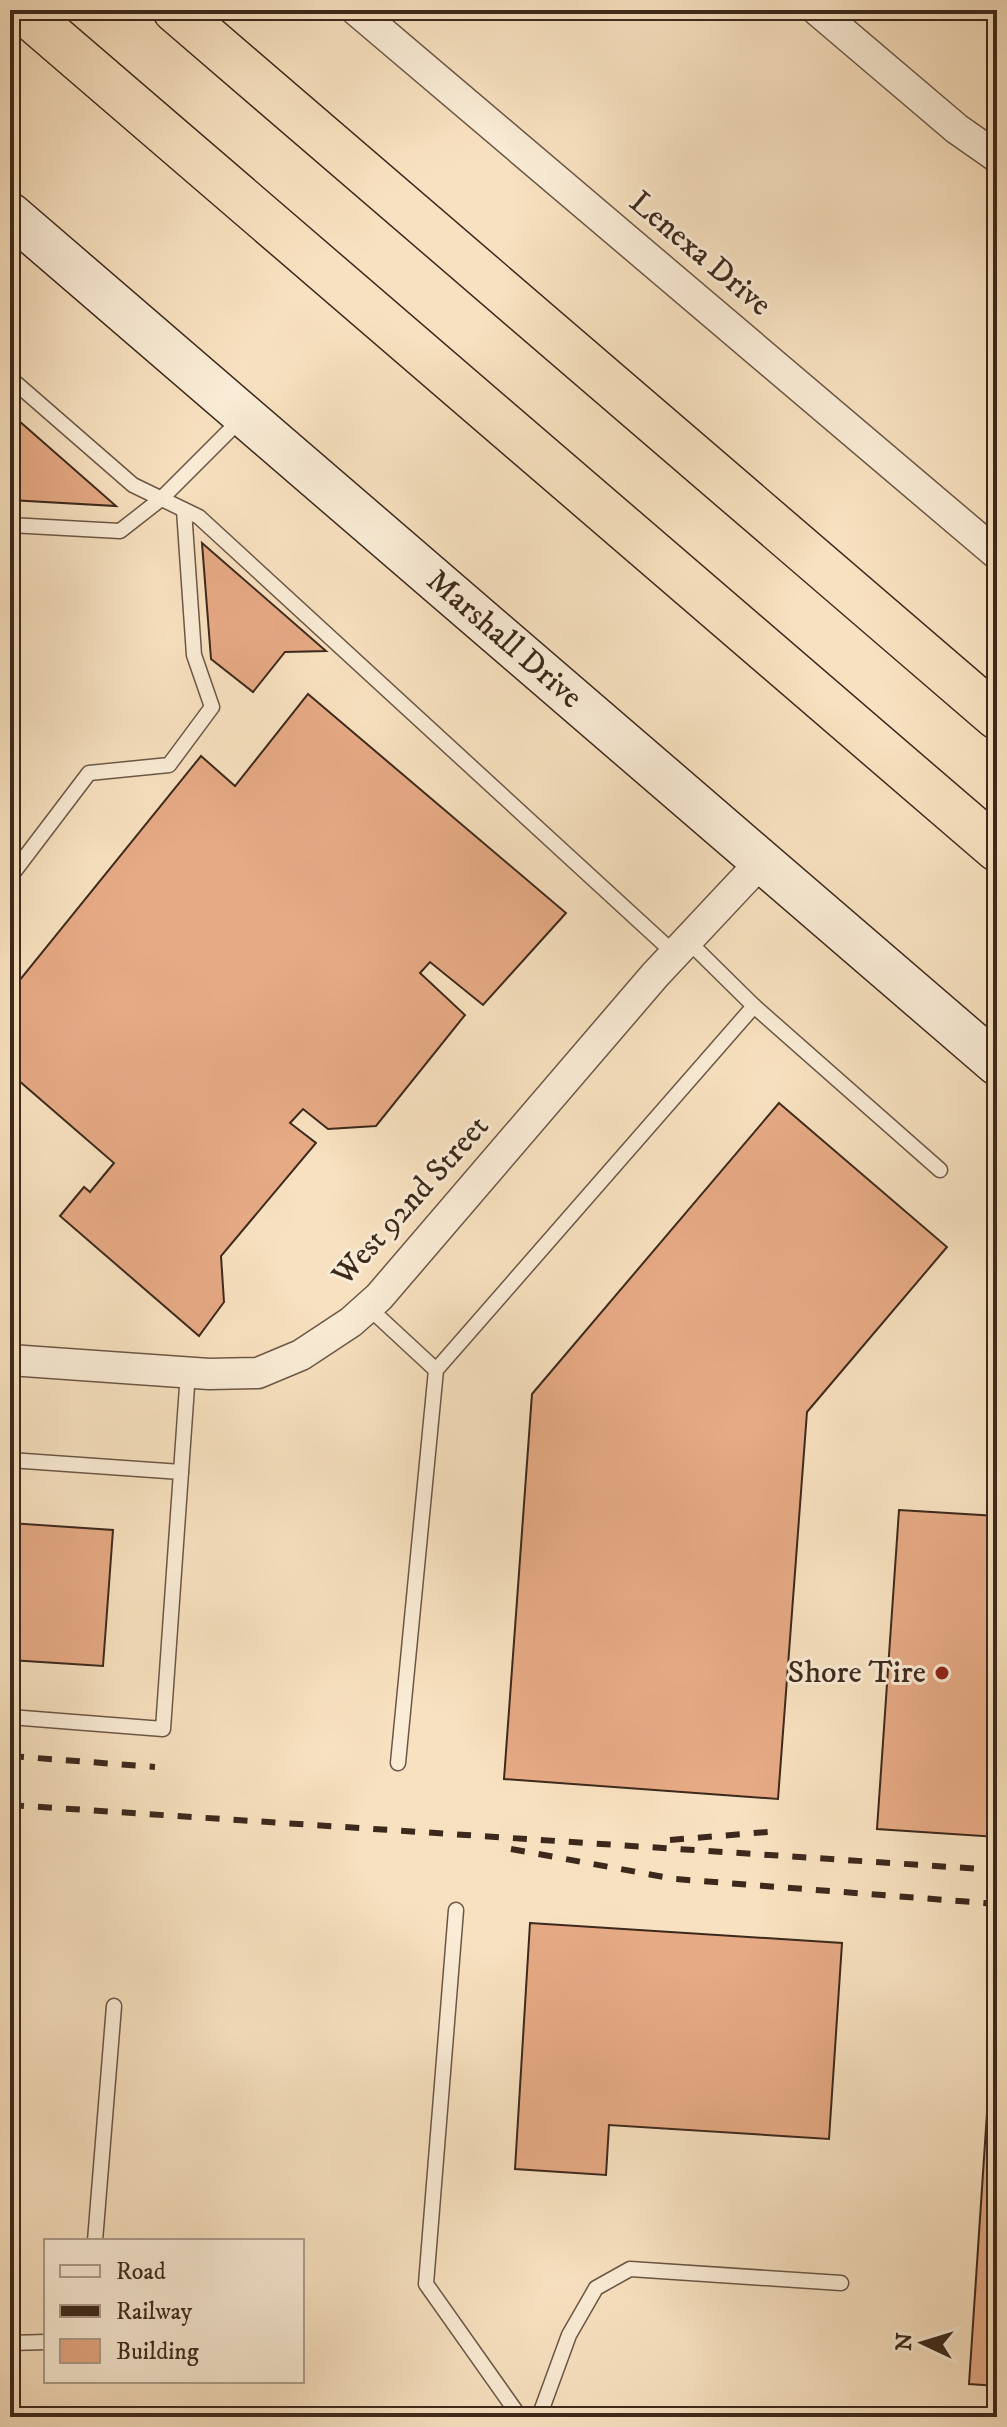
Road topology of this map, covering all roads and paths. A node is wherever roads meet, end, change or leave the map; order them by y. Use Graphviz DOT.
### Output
graph roads {
  1 [pos="22,10"];
  2 [pos="175,10"];
  3 [pos="356,10"];
  4 [pos="817,10"];
  5 [pos="997,157"];
  6 [pos="10,214"];
  7 [pos="10,378"];
  8 [pos="244,416"];
  9 [pos="161,499"];
  10 [pos="184,510"];
  11 [pos="10,525"];
  12 [pos="997,554"];
  13 [pos="997,717"];
  14 [pos="997,849"];
  15 [pos="760,863"];
  16 [pos="10,877"];
  17 [pos="681,947"];
  18 [pos="754,1006"];
  19 [pos="997,1064"];
  20 [pos="940,1170"];
  21 [pos="368,1307"];
  22 [pos="10,1360"];
  23 [pos="436,1370"];
  24 [pos="188,1372"];
  25 [pos="10,1460"];
  26 [pos="181,1472"];
  27 [pos="10,1717"];
  28 [pos="398,1763"];
  29 [pos="456,1910"];
  30 [pos="114,2006"];
  31 [pos="95,2239"];
  32 [pos="841,2283"];
  33 [pos="44,2342"];
  34 [pos="10,2343"];
  35 [pos="520,2417"];
  36 [pos="539,2417"];
  1 -- 14 [label="highway"];
  2 -- 13 [label="highway"];
  3 -- 12 [label="street, Lenexa Drive"];
  4 -- 5 [label="street"];
  6 -- 8 [label="street, Marshall Drive"];
  7 -- 9 [label="lane"];
  8 -- 9 [label="lane"];
  8 -- 15 [label="street, Marshall Drive"];
  9 -- 10 [label="lane"];
  9 -- 11 [label="lane"];
  10 -- 16 [label="lane"];
  10 -- 17 [label="lane"];
  15 -- 17 [label="street, West 92nd Street"];
  15 -- 19 [label="street, Marshall Drive"];
  17 -- 18 [label="lane"];
  17 -- 21 [label="street, West 92nd Street"];
  18 -- 20 [label="lane"];
  18 -- 23 [label="lane"];
  21 -- 23 [label="lane"];
  21 -- 24 [label="street, West 92nd Street"];
  22 -- 24 [label="street, West 92nd Street"];
  23 -- 28 [label="lane"];
  24 -- 26 [label="lane"];
  25 -- 26 [label="lane"];
  26 -- 27 [label="lane"];
  29 -- 35 [label="lane"];
  30 -- 31 [label="lane"];
  32 -- 36 [label="lane"];
  33 -- 34 [label="lane"];
}
